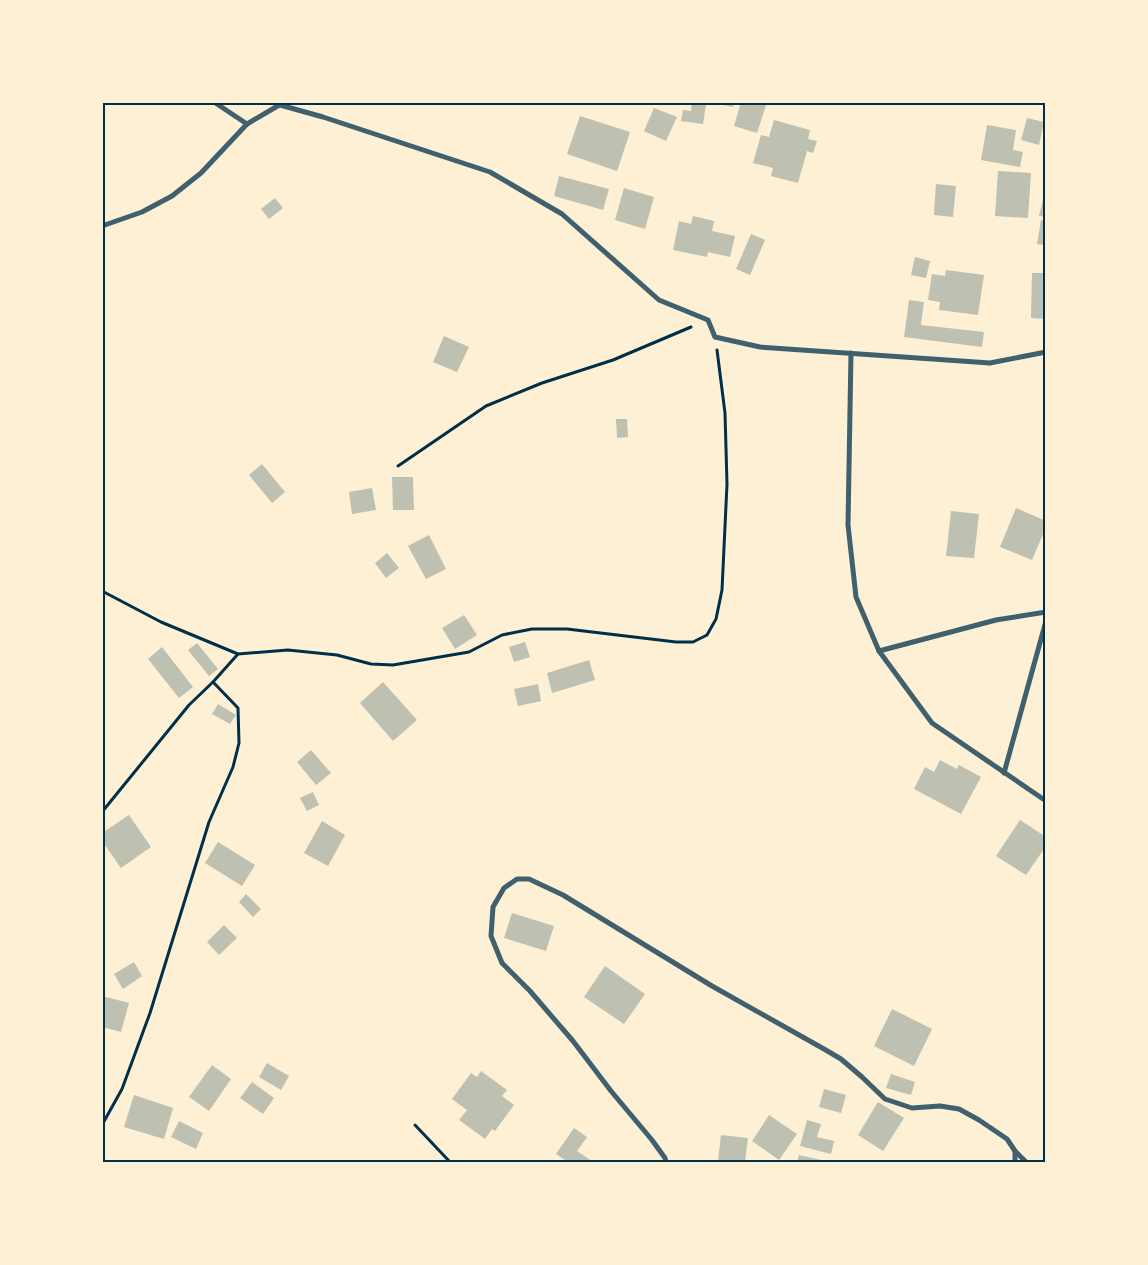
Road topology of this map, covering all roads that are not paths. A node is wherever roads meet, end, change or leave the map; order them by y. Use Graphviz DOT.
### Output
graph roads {
  1 [pos="214,102"];
  2 [pos="281,104"];
  3 [pos="247,124"];
  4 [pos="102,226"];
  5 [pos="1046,352"];
  6 [pos="851,353"];
  7 [pos="1046,612"];
  8 [pos="1046,620"];
  9 [pos="879,651"];
  10 [pos="1004,773"];
  11 [pos="1046,801"];
  12 [pos="1015,1151"];
  13 [pos="666,1162"];
  14 [pos="1015,1162"];
  15 [pos="1026,1162"];
  1 -- 3 [label="street"];
  2 -- 3 [label="street"];
  2 -- 6 [label="street"];
  3 -- 4 [label="street"];
  5 -- 6 [label="street"];
  6 -- 9 [label="street"];
  7 -- 9 [label="street"];
  8 -- 10 [label="street"];
  9 -- 10 [label="street"];
  10 -- 11 [label="street"];
  12 -- 13 [label="street"];
  12 -- 14 [label="street"];
  12 -- 15 [label="street"];
}
